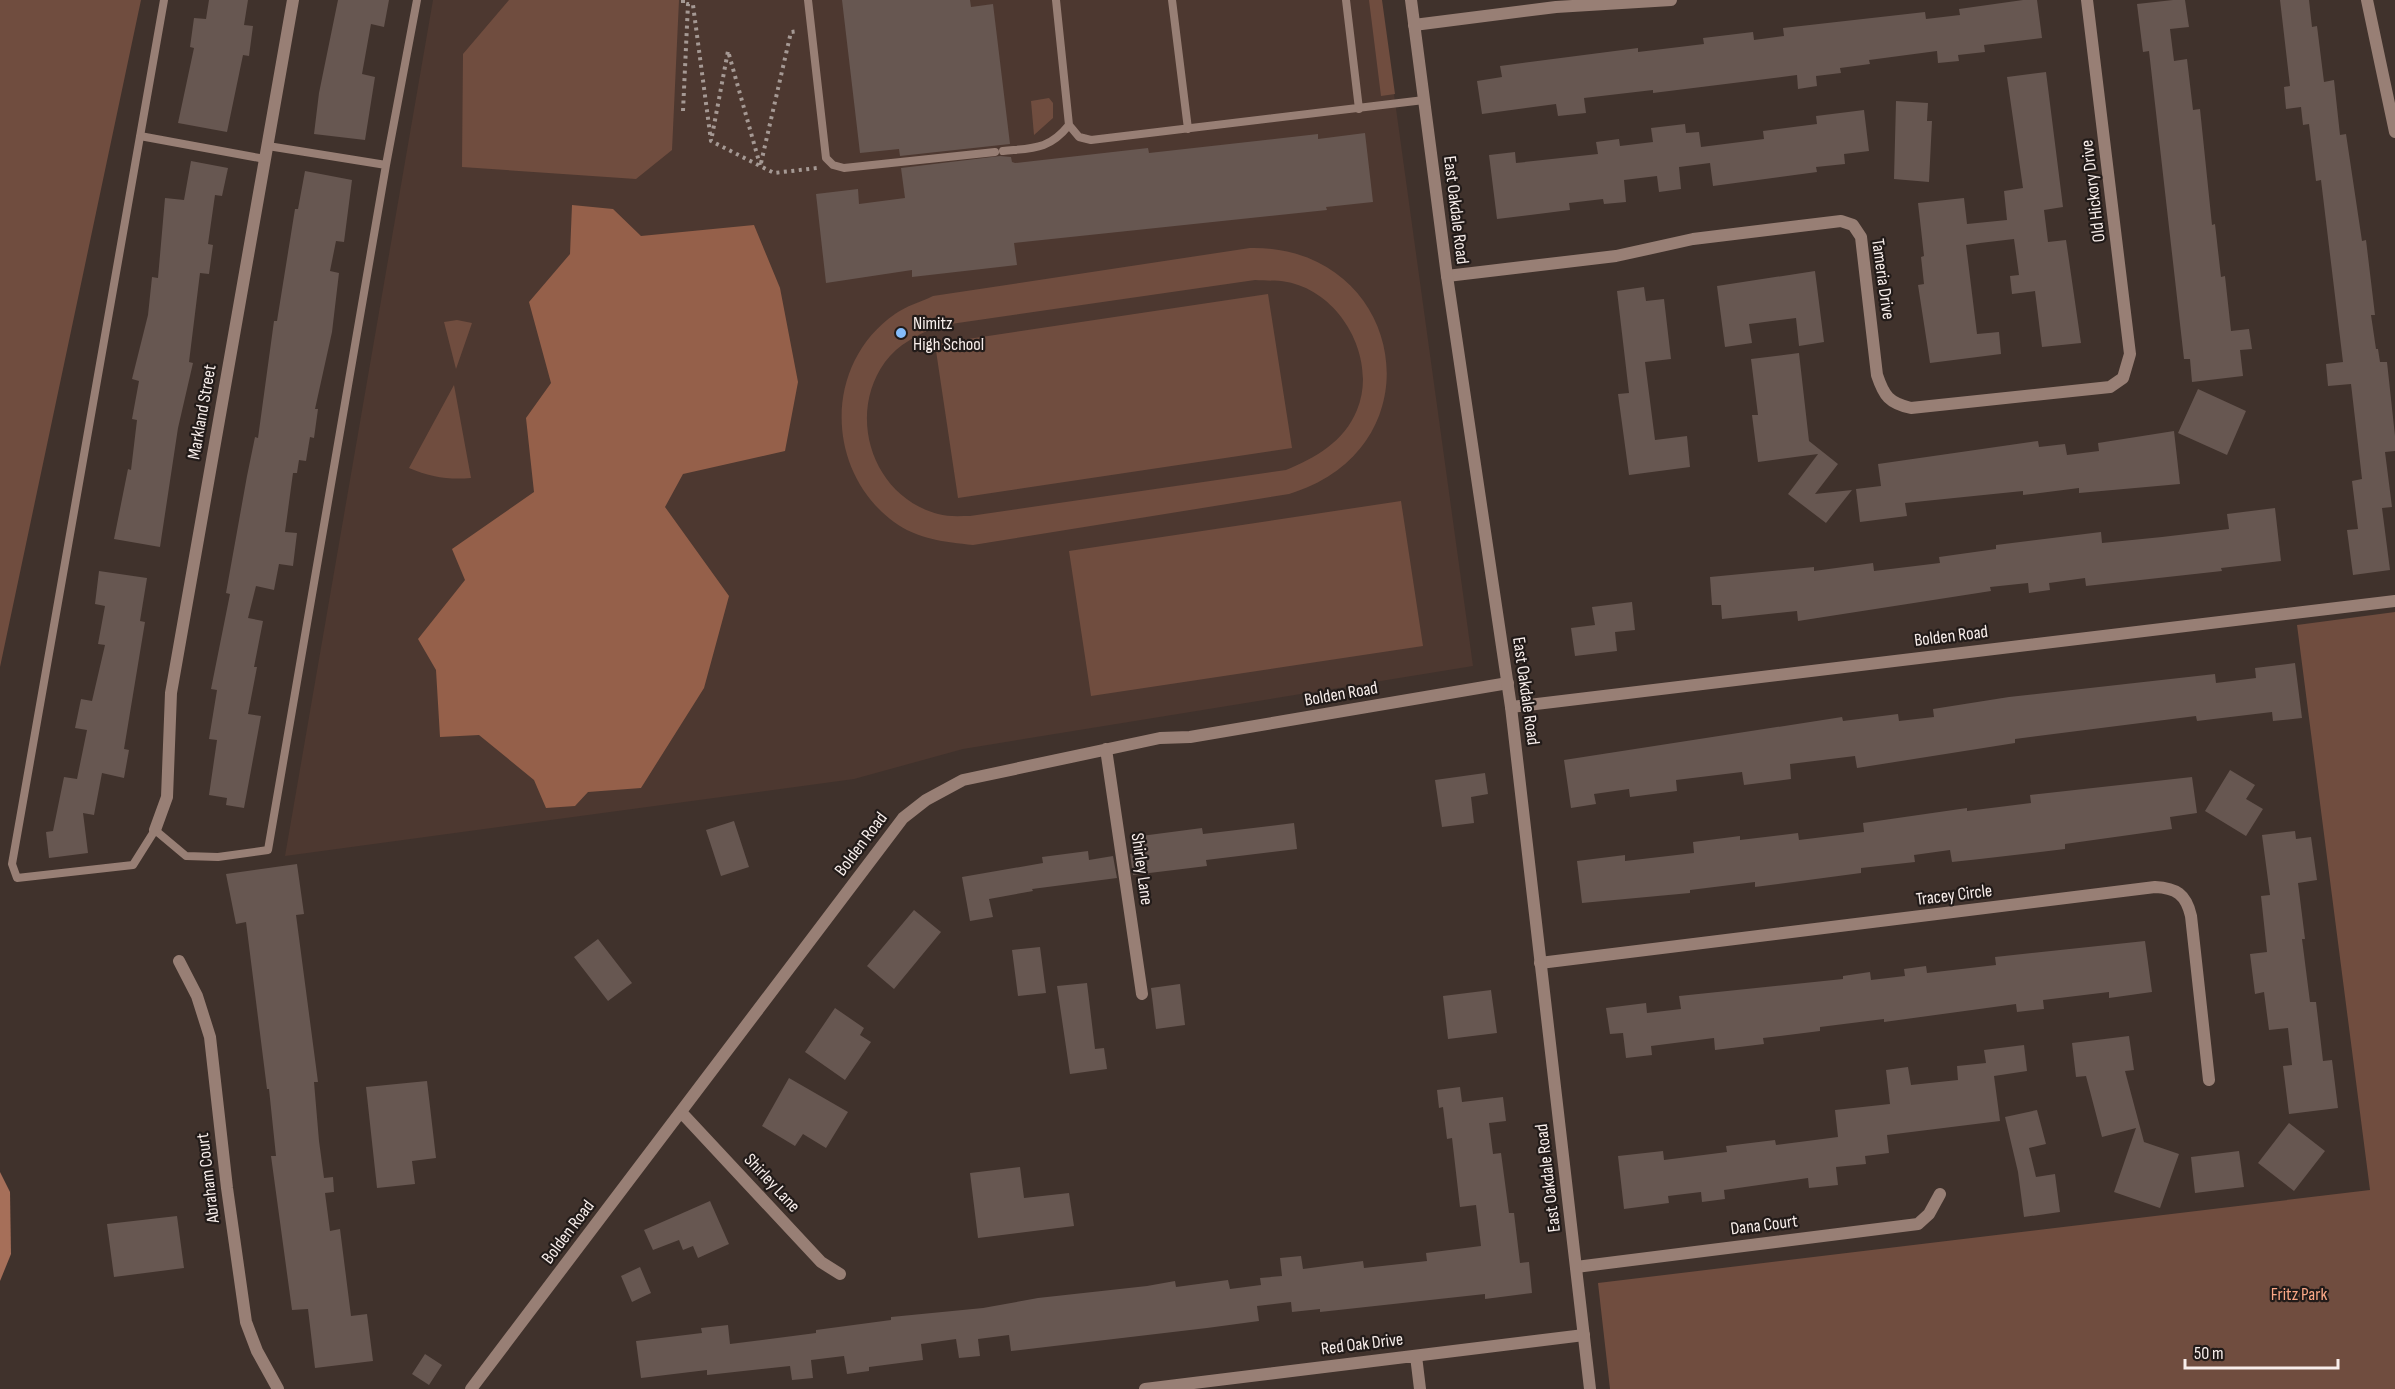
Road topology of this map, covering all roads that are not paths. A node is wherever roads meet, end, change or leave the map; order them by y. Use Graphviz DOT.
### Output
graph roads {
  1 [pos="164,0"];
  2 [pos="293,0"];
  3 [pos="417,0"];
  4 [pos="808,0"];
  5 [pos="1056,0"];
  6 [pos="1172,0"];
  7 [pos="1346,0"];
  8 [pos="1411,0"];
  9 [pos="1671,0"];
  10 [pos="2087,0"];
  11 [pos="2367,0"];
  12 [pos="1414,25"];
  13 [pos="1424,100"];
  14 [pos="1359,109"];
  15 [pos="1069,125"];
  16 [pos="1188,129"];
  17 [pos="2395,132"];
  18 [pos="140,136"];
  19 [pos="268,146"];
  20 [pos="265,159"];
  21 [pos="386,165"];
  22 [pos="1447,276"];
  23 [pos="2123,378"];
  24 [pos="2395,601"];
  25 [pos="1508,683"];
  26 [pos="1511,707"];
  27 [pos="1106,749"];
  28 [pos="155,830"];
  29 [pos="178,961"];
  30 [pos="1540,963"];
  31 [pos="1142,994"];
  32 [pos="2209,1080"];
  33 [pos="681,1112"];
  34 [pos="1940,1194"];
  35 [pos="1576,1267"];
  36 [pos="840,1274"];
  37 [pos="1584,1335"];
  38 [pos="1416,1356"];
  39 [pos="278,1389"];
  40 [pos="471,1389"];
  41 [pos="1145,1389"];
  42 [pos="1420,1389"];
  43 [pos="1590,1389"];
  1 -- 18 [label="lane"];
  2 -- 19 [label="street, Markland Street"];
  3 -- 21 [label="lane"];
  4 -- 15 [label="lane"];
  5 -- 15 [label="lane"];
  6 -- 16 [label="lane"];
  7 -- 14 [label="lane"];
  8 -- 12 [label="street, East Oakdale Road"];
  9 -- 12 [label="street"];
  10 -- 23 [label="street, Old Hickory Drive"];
  11 -- 17 [label="street"];
  12 -- 13 [label="street, East Oakdale Road"];
  13 -- 14 [label="lane"];
  13 -- 22 [label="street, East Oakdale Road"];
  14 -- 16 [label="lane"];
  15 -- 16 [label="lane"];
  18 -- 20 [label="lane"];
  18 -- 28 [label="lane"];
  19 -- 20 [label="street, Markland Street"];
  19 -- 21 [label="lane"];
  20 -- 28 [label="street, Markland Street"];
  21 -- 28 [label="lane"];
  22 -- 23 [label="street, Tameria Drive"];
  22 -- 25 [label="street, East Oakdale Road"];
  24 -- 26 [label="street, Bolden Road"];
  25 -- 26 [label="street, East Oakdale Road"];
  25 -- 27 [label="street, Bolden Road"];
  26 -- 30 [label="street, East Oakdale Road"];
  27 -- 31 [label="street, Shirley Lane"];
  27 -- 33 [label="street, Bolden Road"];
  29 -- 39 [label="street, Abraham Court"];
  30 -- 32 [label="street, Tracey Circle"];
  30 -- 35 [label="street, East Oakdale Road"];
  33 -- 36 [label="street, Shirley Lane"];
  33 -- 40 [label="street, Bolden Road"];
  34 -- 35 [label="street, Dana Court"];
  35 -- 37 [label="street, East Oakdale Road"];
  37 -- 38 [label="street, Red Oak Drive"];
  37 -- 43 [label="street, East Oakdale Road"];
  38 -- 41 [label="street, Red Oak Drive"];
  38 -- 42 [label="street"];
}
